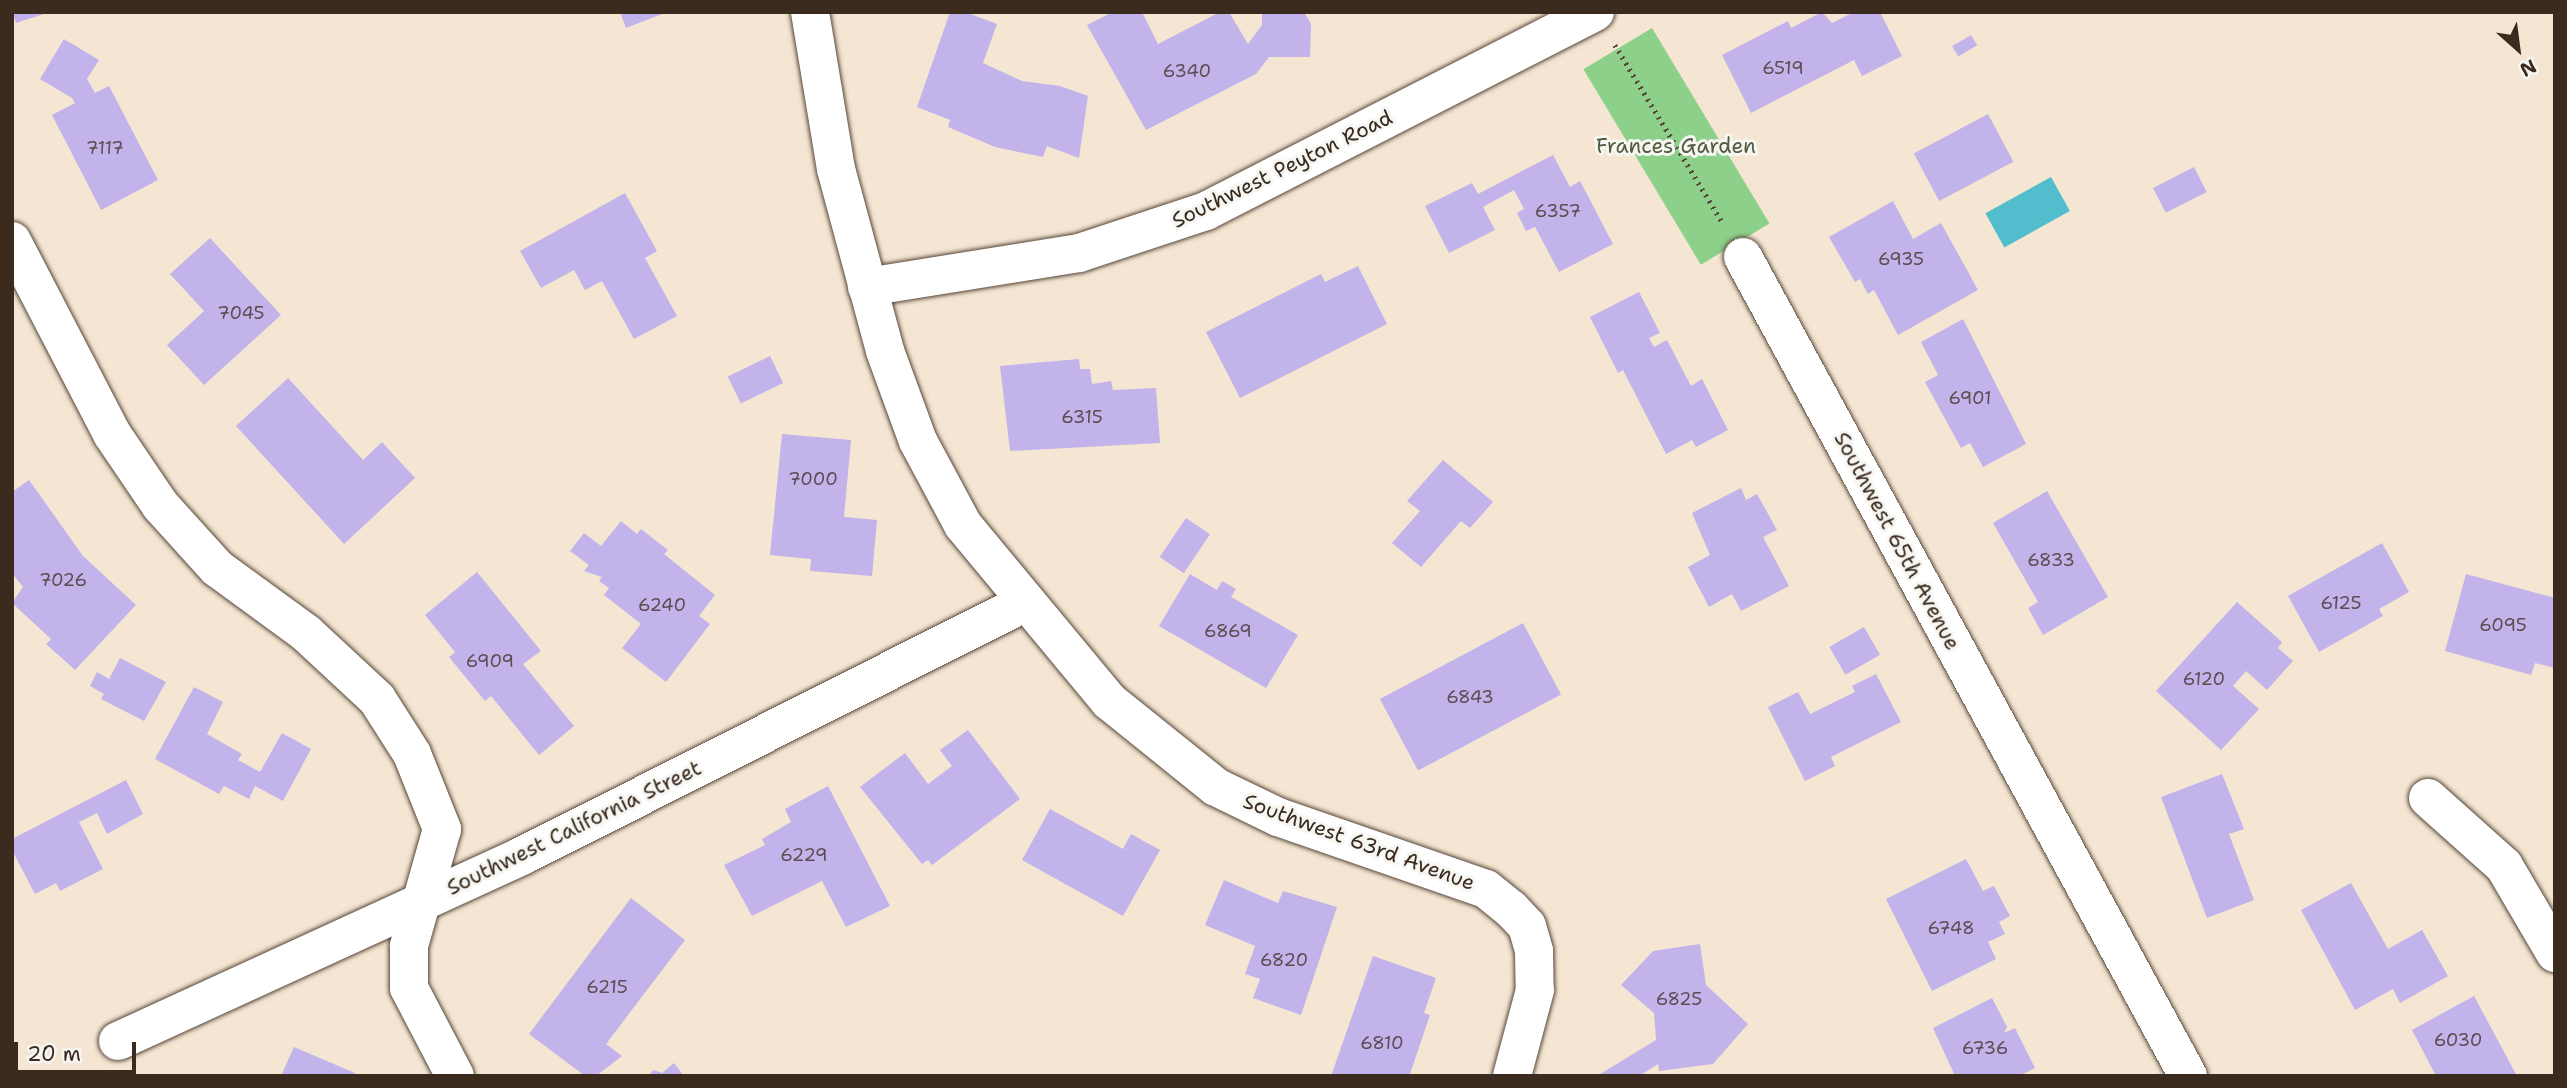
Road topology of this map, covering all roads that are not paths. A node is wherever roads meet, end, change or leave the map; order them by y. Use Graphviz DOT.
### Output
graph roads {
  1 [pos="810,12"];
  2 [pos="1595,12"];
  3 [pos="12,241"];
  4 [pos="1743,257"];
  5 [pos="867,287"];
  6 [pos="1024,603"];
  7 [pos="2428,798"];
  8 [pos="424,901"];
  9 [pos="2555,953"];
  10 [pos="118,1041"];
  11 [pos="455,1076"];
  12 [pos="1512,1076"];
  13 [pos="2188,1076"];
  1 -- 5 [label="street, Southwest 63rd Avenue"];
  2 -- 5 [label="street, Southwest Peyton Road"];
  3 -- 8 [label="street"];
  4 -- 13 [label="street, Southwest 65th Avenue"];
  5 -- 6 [label="street, Southwest 63rd Avenue"];
  6 -- 8 [label="street, Southwest California Street"];
  6 -- 12 [label="street, Southwest 63rd Avenue"];
  7 -- 9 [label="street"];
  8 -- 10 [label="street, Southwest California Street"];
  8 -- 11 [label="street"];
}
